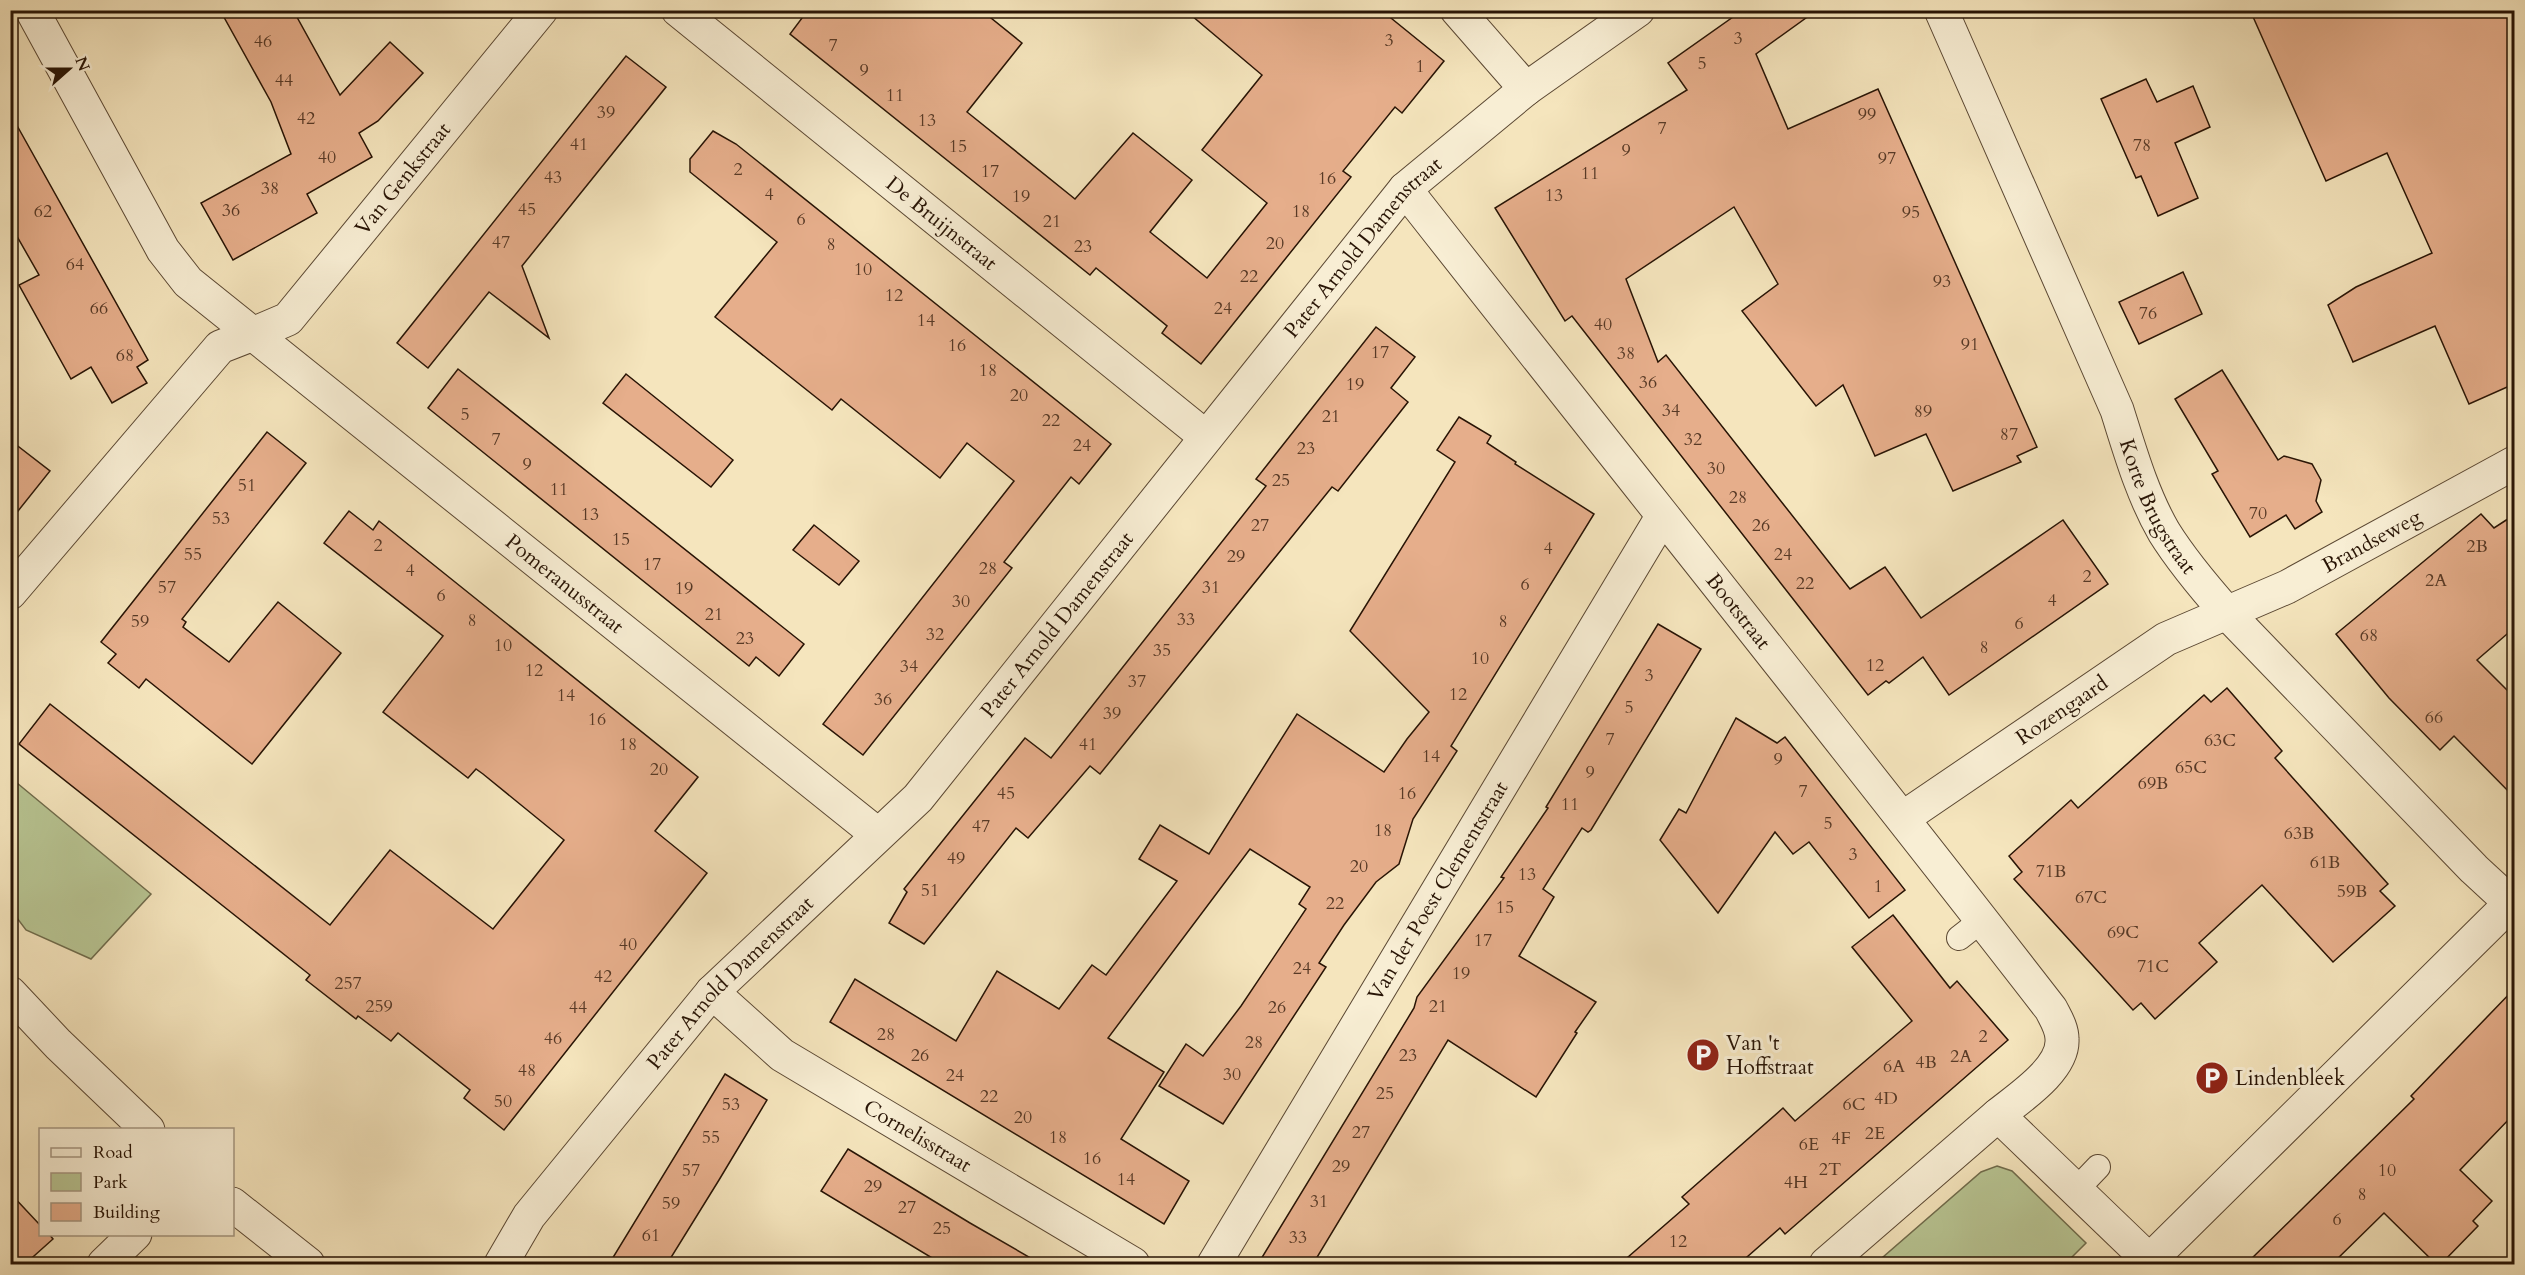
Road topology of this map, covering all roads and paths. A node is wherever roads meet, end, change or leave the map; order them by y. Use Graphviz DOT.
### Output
graph roads {
  1 [pos="542,10"];
  2 [pos="678,10"];
  3 [pos="1457,10"];
  4 [pos="1638,10"];
  5 [pos="1941,10"];
  6 [pos="33,12"];
  7 [pos="1526,89"];
  8 [pos="1405,189"];
  9 [pos="253,334"];
  10 [pos="1206,437"];
  11 [pos="2514,463"];
  12 [pos="1662,517"];
  13 [pos="10,593"];
  14 [pos="2226,613"];
  15 [pos="1903,818"];
  16 [pos="877,834"];
  17 [pos="2513,905"];
  18 [pos="712,992"];
  19 [pos="10,993"];
  20 [pos="1998,1115"];
  21 [pos="145,1128"];
  22 [pos="234,1206"];
  23 [pos="133,1236"];
  24 [pos="2151,1263"];
  25 [pos="104,1264"];
  26 [pos="308,1264"];
  27 [pos="501,1264"];
  28 [pos="1133,1264"];
  29 [pos="1214,1264"];
  30 [pos="1826,1264"];
  1 -- 9 [label="street, Van Genkstraat"];
  2 -- 10 [label="street, De Bruijnstraat"];
  3 -- 7 [label="street"];
  4 -- 7 [label="street, Pater Arnold Damenstraat"];
  5 -- 14 [label="street, Korte Brugstraat"];
  6 -- 9 [label="street"];
  7 -- 8 [label="street, Pater Arnold Damenstraat"];
  8 -- 10 [label="street, Pater Arnold Damenstraat"];
  8 -- 12 [label="street, Bootstraat"];
  9 -- 13 [label="street, Van Genkstraat"];
  9 -- 16 [label="street, Pomeranusstraat"];
  10 -- 16 [label="street, Pater Arnold Damenstraat"];
  11 -- 14 [label="street, Brandseweg"];
  12 -- 15 [label="street, Bootstraat"];
  12 -- 29 [label="street, Van der Poest Clementstraat"];
  14 -- 15 [label="street, Rozengaard"];
  14 -- 17 [label="street, Korte Brugstraat"];
  15 -- 20 [label="street, Bootstraat"];
  16 -- 18 [label="street, Pater Arnold Damenstraat"];
  17 -- 24 [label="street"];
  18 -- 27 [label="street, Pater Arnold Damenstraat"];
  18 -- 28 [label="street, Cornelisstraat"];
  19 -- 21 [label="street"];
  20 -- 24 [label="street"];
  20 -- 30 [label="street"];
  22 -- 26 [label="street"];
  23 -- 25 [label="street"];
}
